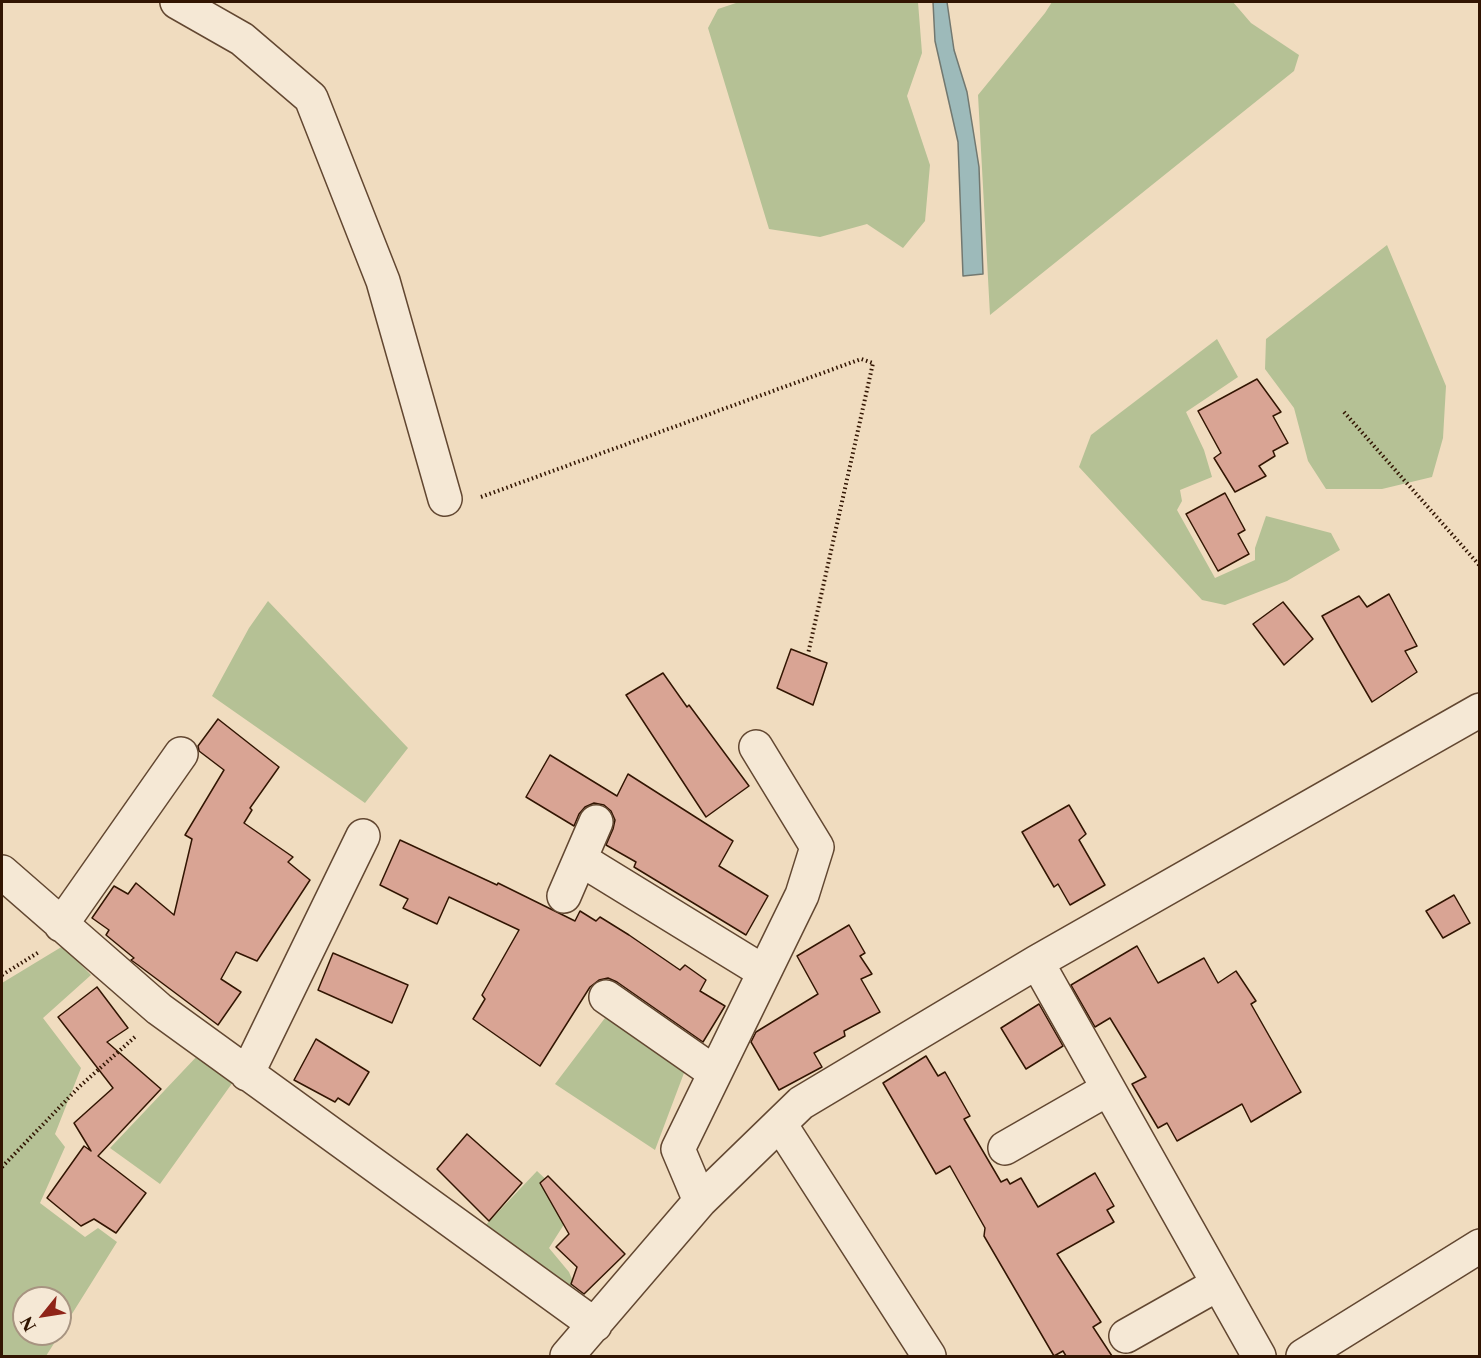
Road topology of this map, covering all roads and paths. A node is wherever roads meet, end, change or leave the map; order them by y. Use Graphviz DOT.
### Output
graph roads {
  1 [pos="177,2"];
  2 [pos="1344,412"];
  3 [pos="445,499"];
  4 [pos="1479,566"];
  5 [pos="808,654"];
  6 [pos="1479,710"];
  7 [pos="756,747"];
  8 [pos="181,754"];
  9 [pos="596,822"];
  10 [pos="363,836"];
  11 [pos="580,859"];
  12 [pos="2,872"];
  13 [pos="564,896"];
  14 [pos="61,925"];
  15 [pos="1037,962"];
  16 [pos="764,972"];
  17 [pos="606,997"];
  18 [pos="164,1012"];
  19 [pos="715,1073"];
  20 [pos="247,1074"];
  21 [pos="1108,1089"];
  22 [pos="780,1124"];
  23 [pos="1005,1148"];
  24 [pos="2,1167"];
  25 [pos="700,1201"];
  26 [pos="1479,1246"];
  27 [pos="1218,1284"];
  28 [pos="595,1325"];
  29 [pos="1126,1336"];
  30 [pos="567,1356"];
  31 [pos="929,1356"];
  32 [pos="1259,1356"];
  33 [pos="1304,1356"];
  1 -- 3 [label="street"];
  2 -- 4 [label="path"];
  3 -- 5 [label="path"];
  6 -- 15 [label="street"];
  7 -- 16 [label="street"];
  8 -- 14 [label="street"];
  9 -- 11 [label="street"];
  10 -- 20 [label="street"];
  11 -- 13 [label="street"];
  11 -- 16 [label="street"];
  12 -- 14 [label="street"];
  14 -- 18 [label="street"];
  15 -- 21 [label="street"];
  15 -- 22 [label="street"];
  16 -- 19 [label="street"];
  17 -- 19 [label="street"];
  18 -- 20 [label="street"];
  18 -- 24 [label="path"];
  19 -- 25 [label="street"];
  20 -- 28 [label="street"];
  21 -- 23 [label="street"];
  21 -- 27 [label="street"];
  22 -- 25 [label="street"];
  22 -- 31 [label="street"];
  25 -- 28 [label="street"];
  26 -- 33 [label="street"];
  27 -- 29 [label="street"];
  27 -- 32 [label="street"];
  28 -- 30 [label="street"];
}
